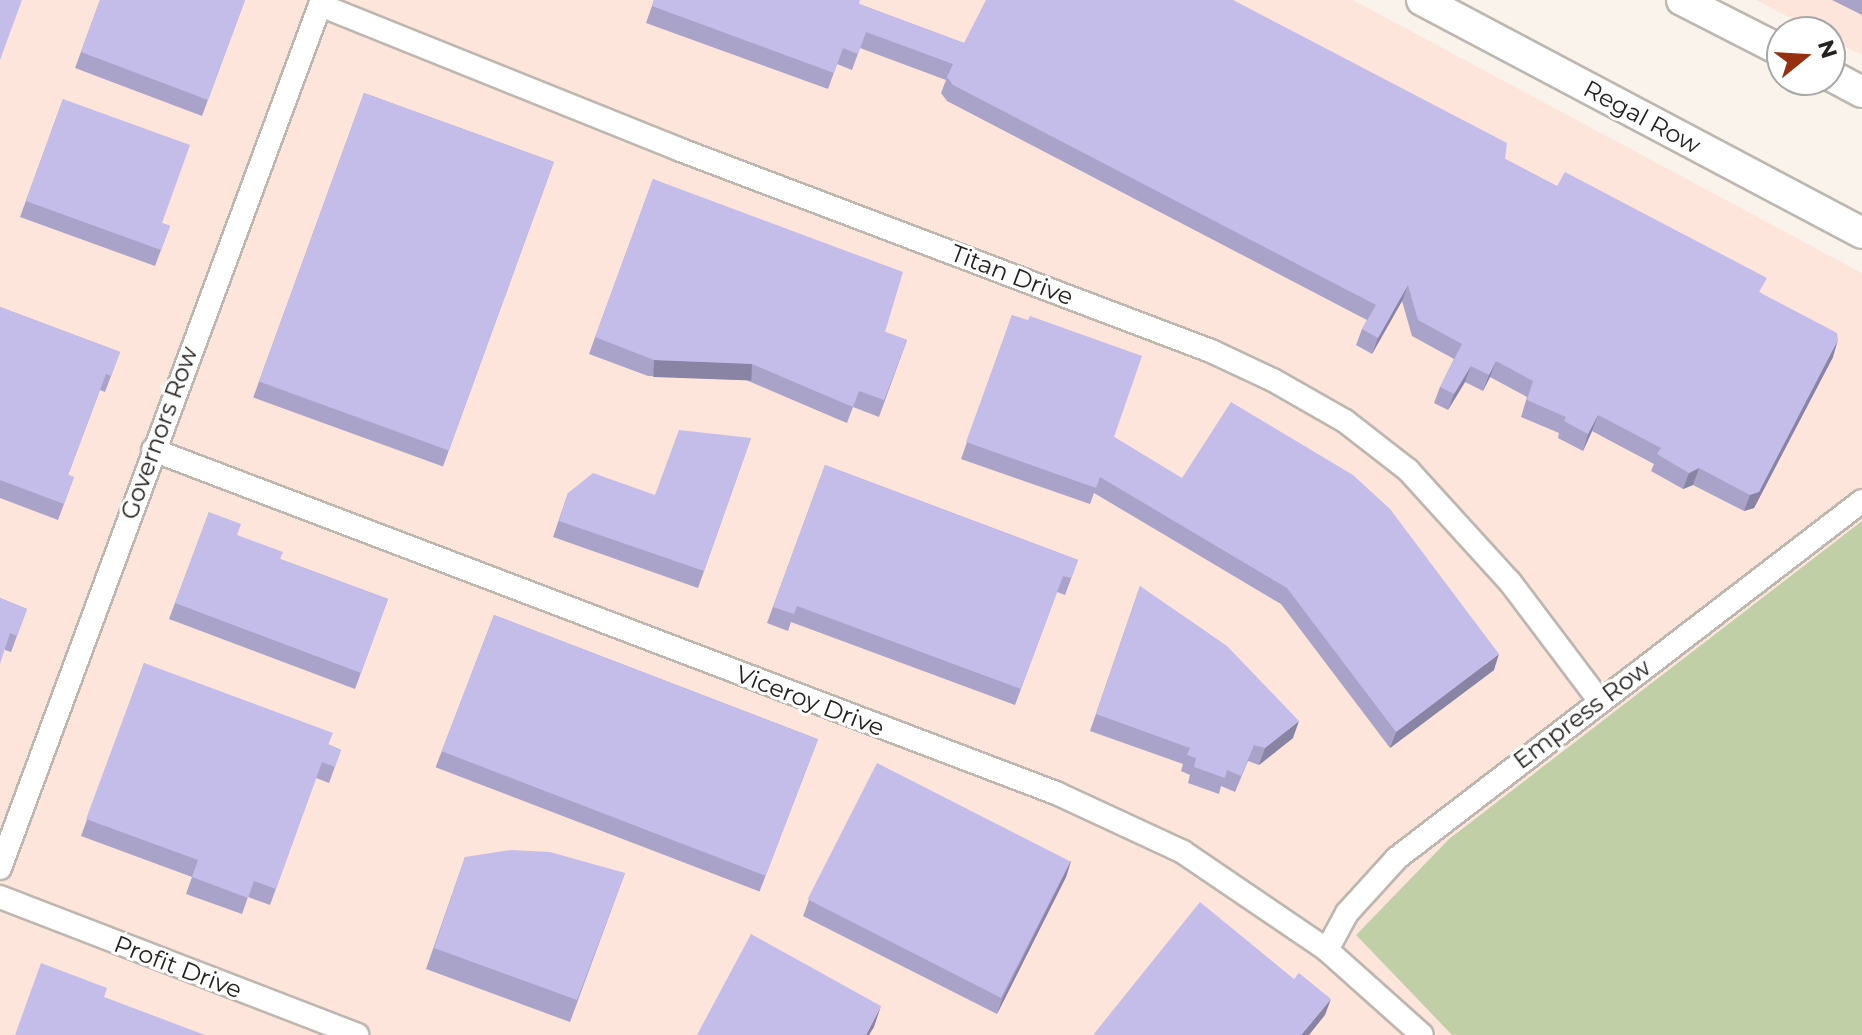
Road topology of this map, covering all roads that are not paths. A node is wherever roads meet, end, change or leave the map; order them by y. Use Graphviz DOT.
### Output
graph roads {
  1 [pos="1422,0"];
  2 [pos="1682,0"];
  3 [pos="321,2"];
  4 [pos="1766,43"];
  5 [pos="1862,233"];
  6 [pos="153,450"];
  7 [pos="1862,501"];
  8 [pos="1599,700"];
  9 [pos="0,868"];
  10 [pos="0,897"];
  11 [pos="1327,950"];
  12 [pos="357,1035"];
  13 [pos="1422,1035"];
  1 -- 5 [label="main road, Regal Row"];
  2 -- 4 [label="main road"];
  3 -- 6 [label="street, Governors Row"];
  3 -- 8 [label="street, Titan Drive"];
  6 -- 9 [label="street, Governors Row"];
  6 -- 11 [label="street, Viceroy Drive"];
  7 -- 8 [label="street, Empress Row"];
  8 -- 11 [label="street, Empress Row"];
  10 -- 12 [label="street, Profit Drive"];
  11 -- 13 [label="street, Viceroy Drive"];
}
